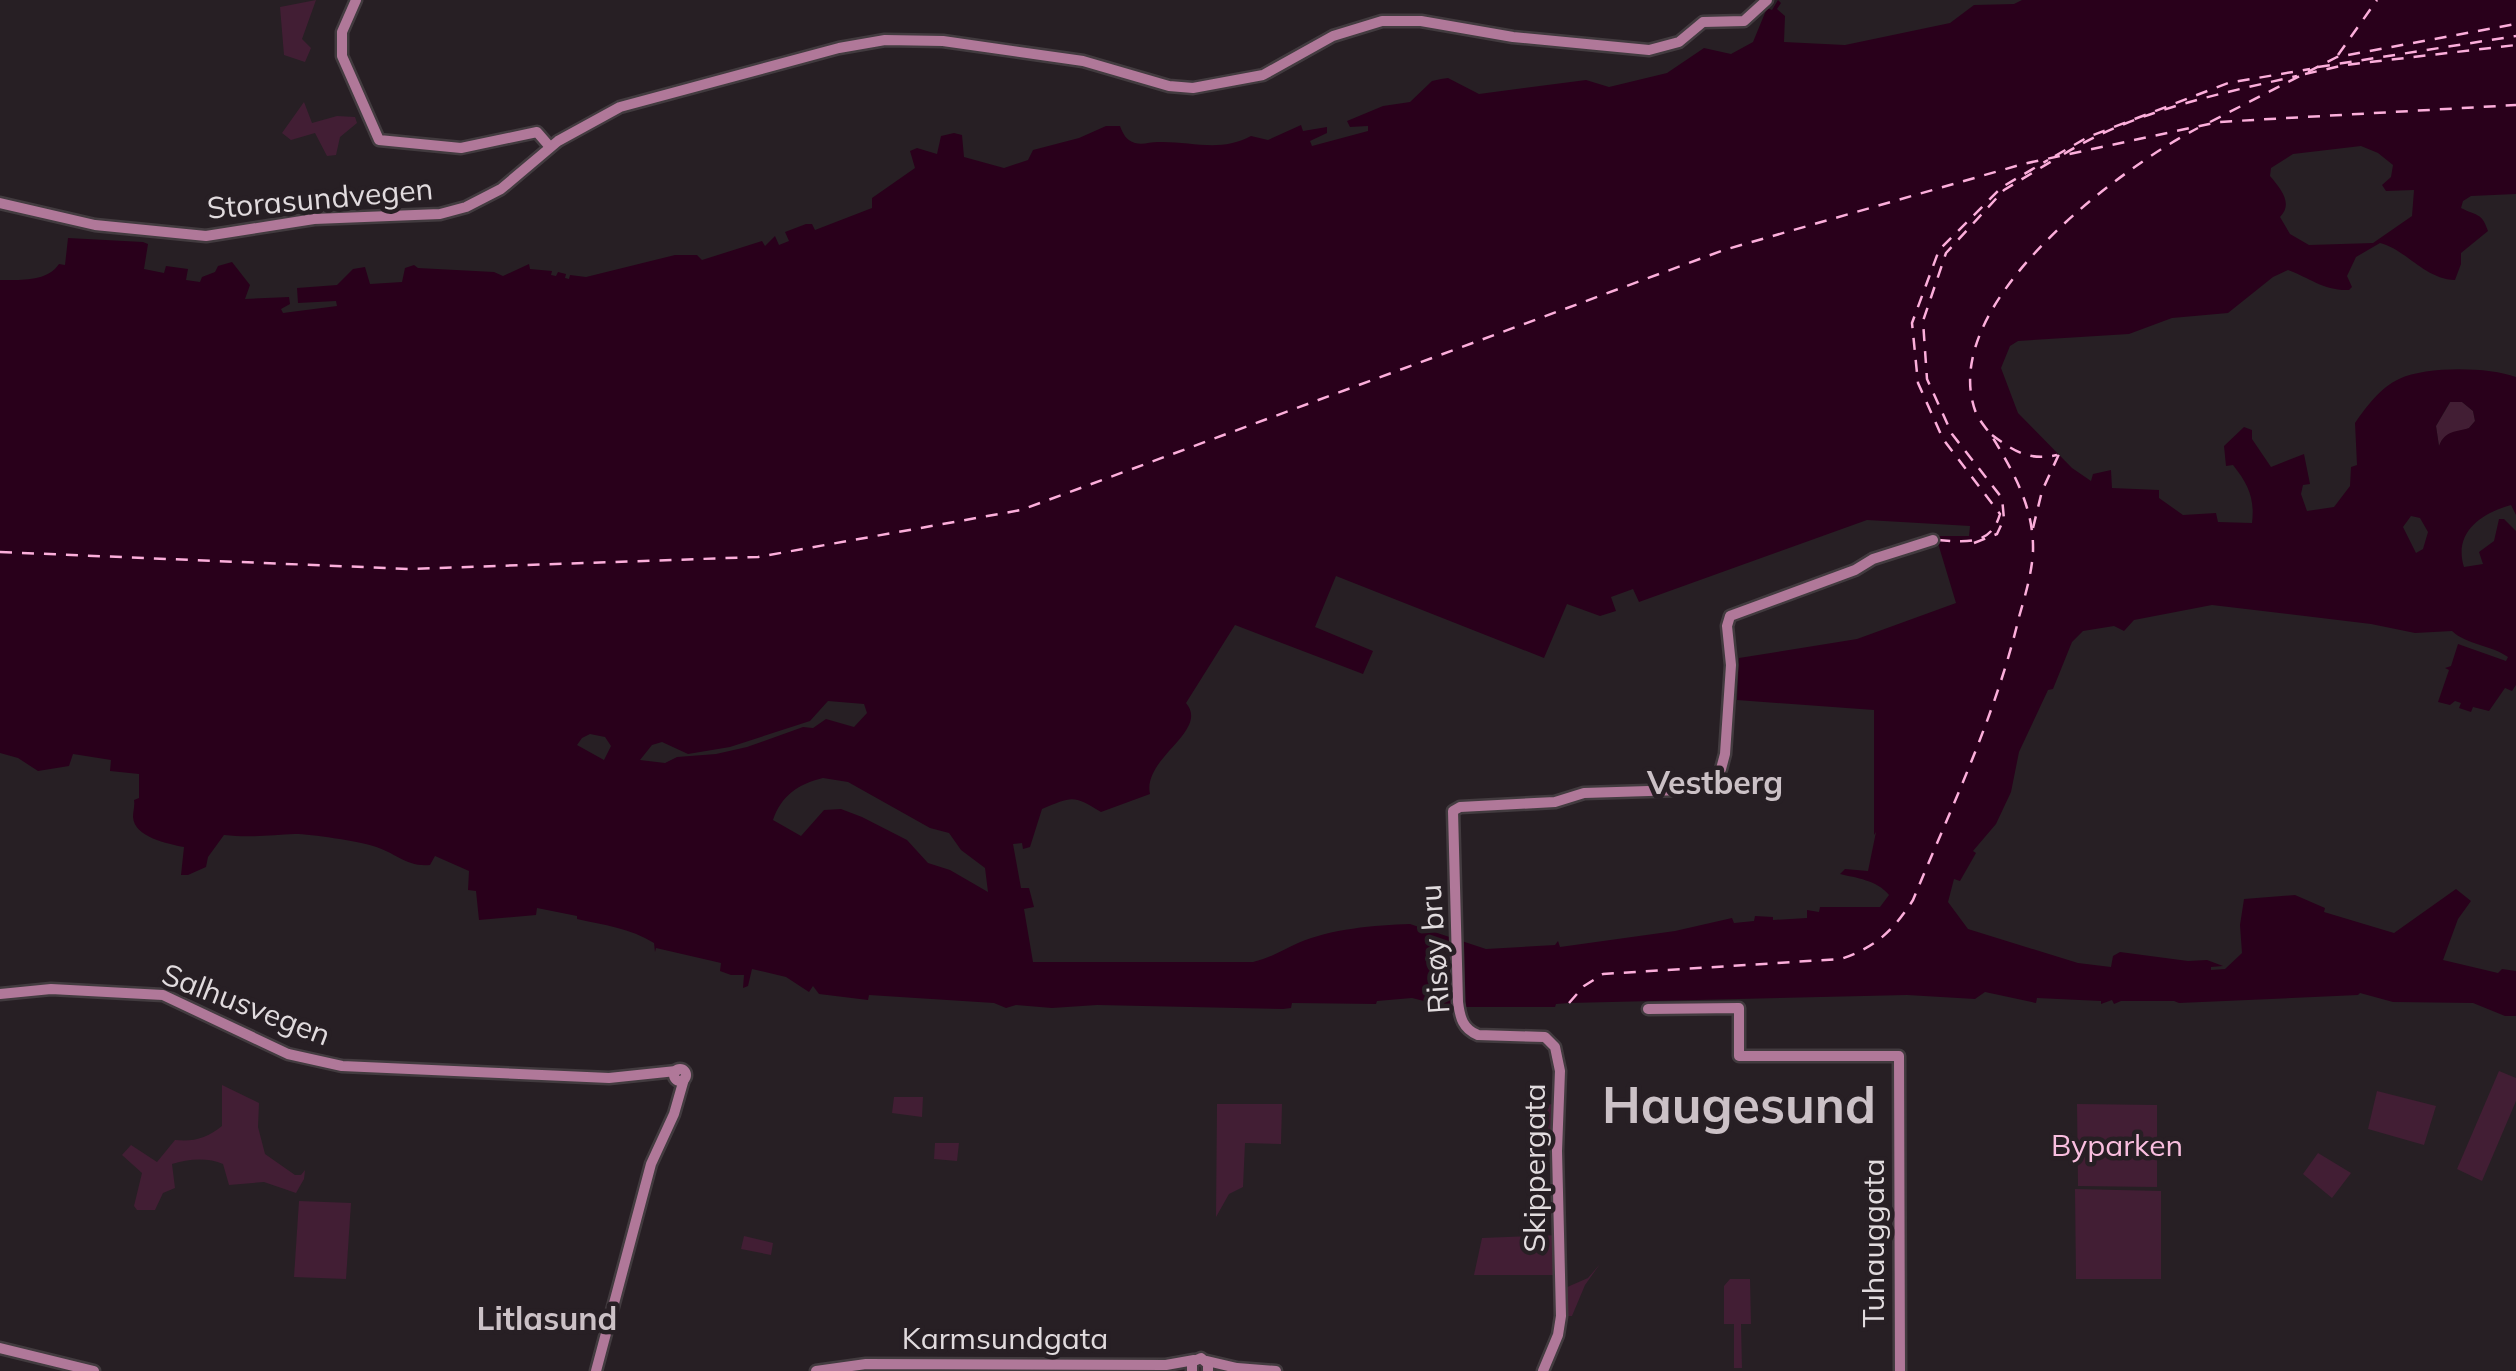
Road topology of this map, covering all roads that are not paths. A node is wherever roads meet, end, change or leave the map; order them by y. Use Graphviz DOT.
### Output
graph roads {
  1 [pos="356,0"];
  2 [pos="1767,0"];
  3 [pos="550,146"];
  4 [pos="0,203"];
  5 [pos="1935,540"];
  6 [pos="0,994"];
  7 [pos="1648,1009"];
  8 [pos="1558,1056"];
  9 [pos="0,1352"];
  10 [pos="1200,1366"];
  11 [pos="66,1371"];
  12 [pos="94,1371"];
  13 [pos="596,1371"];
  14 [pos="816,1371"];
  15 [pos="844,1371"];
  16 [pos="974,1371"];
  17 [pos="1276,1371"];
  18 [pos="1542,1371"];
  19 [pos="1900,1371"];
  1 -- 3 [label="main road"];
  2 -- 3 [label="main road, Storasundvegen"];
  3 -- 4 [label="main road, Storasundvegen"];
  5 -- 8 [label="main road, Risøy bru"];
  6 -- 13 [label="main road, Salhusvegen"];
  7 -- 19 [label="main road, Tuhauggata"];
  8 -- 18 [label="main road, Skippergata"];
  9 -- 11 [label="main road"];
  9 -- 12 [label="main road"];
  10 -- 14 [label="main road, Karmsundgata"];
  10 -- 17 [label="main road, Karmsundgata"];
  15 -- 16 [label="main road, Karmsundgata"];
}
